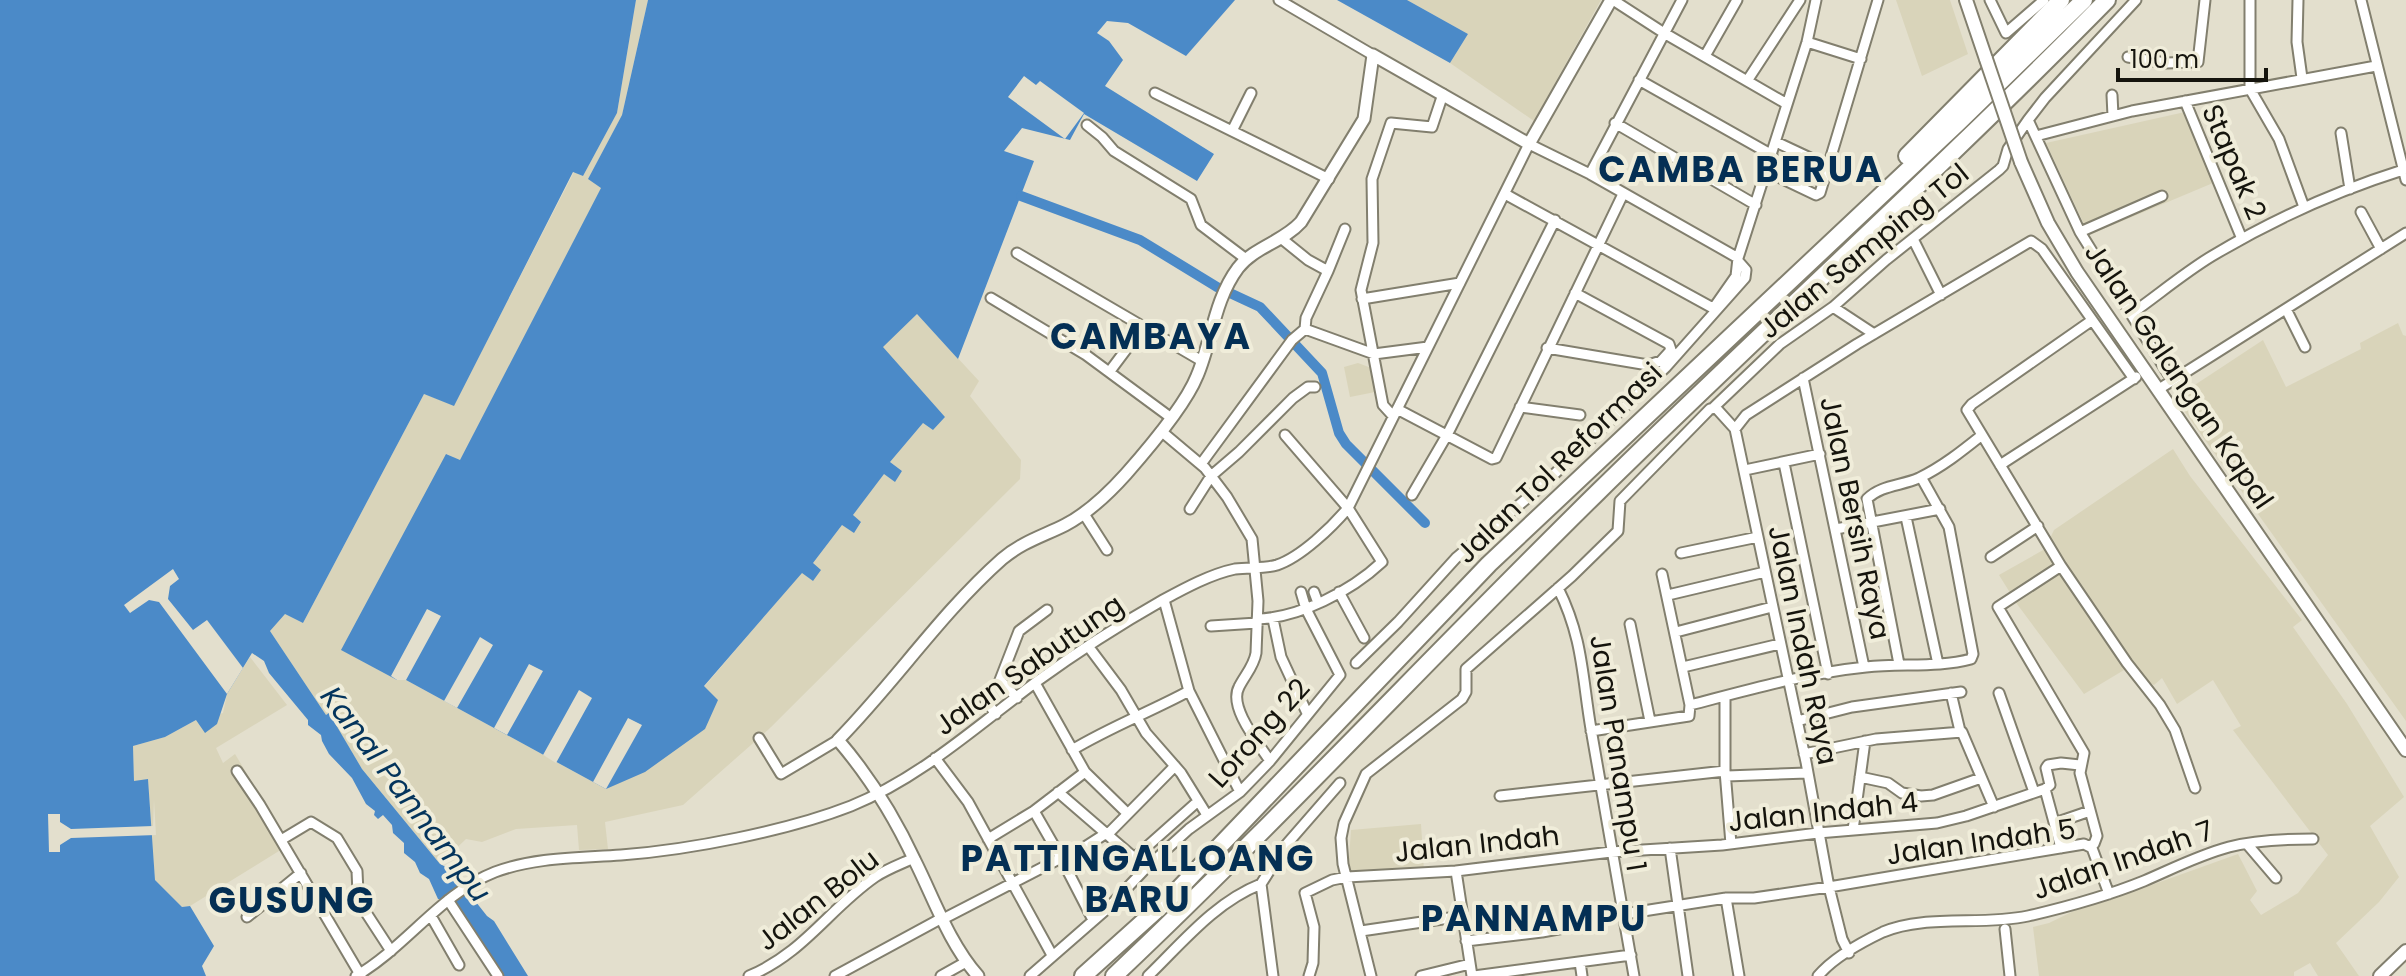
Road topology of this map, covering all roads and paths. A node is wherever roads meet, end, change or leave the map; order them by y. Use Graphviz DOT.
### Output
graph roads {
  1 [pos="1279,0"];
  2 [pos="1612,0"];
  3 [pos="1682,0"];
  4 [pos="1737,0"];
  5 [pos="1800,0"];
  6 [pos="1816,0"];
  7 [pos="1878,0"];
  8 [pos="1966,0"];
  9 [pos="1990,0"];
  10 [pos="2044,0"];
  11 [pos="2061,0"];
  12 [pos="2084,0"];
  13 [pos="2107,0"];
  14 [pos="2136,0"];
  15 [pos="2205,0"];
  16 [pos="2250,0"];
  17 [pos="2298,0"];
  18 [pos="2361,0"];
  19 [pos="1664,33"];
  20 [pos="1807,42"];
  21 [pos="1373,55"];
  22 [pos="1705,56"];
  23 [pos="2128,57"];
  24 [pos="1861,59"];
  25 [pos="2376,66"];
  26 [pos="2302,78"];
  27 [pos="1639,80"];
  28 [pos="1747,81"];
  29 [pos="2250,89"];
  30 [pos="1155,93"];
  31 [pos="1251,93"];
  32 [pos="1443,94"];
  33 [pos="2112,95"];
  34 [pos="2185,101"];
  35 [pos="1787,104"];
  36 [pos="2113,116"];
  37 [pos="2028,120"];
  38 [pos="1615,123"];
  39 [pos="1087,125"];
  40 [pos="1232,131"];
  41 [pos="2341,133"];
  42 [pos="2036,136"];
  43 [pos="1776,142"];
  44 [pos="1529,144"];
  45 [pos="1772,155"];
  46 [pos="1823,164"];
  47 [pos="1766,171"];
  48 [pos="1590,174"];
  49 [pos="2405,176"];
  50 [pos="1329,179"];
  51 [pos="2350,189"];
  52 [pos="1505,194"];
  53 [pos="1623,194"];
  54 [pos="2162,196"];
  55 [pos="1756,205"];
  56 [pos="2304,207"];
  57 [pos="2361,212"];
  58 [pos="1555,220"];
  59 [pos="1345,229"];
  60 [pos="2080,232"];
  61 [pos="2406,233"];
  62 [pos="1282,239"];
  63 [pos="1913,239"];
  64 [pos="2242,239"];
  65 [pos="1599,244"];
  66 [pos="2381,249"];
  67 [pos="1017,253"];
  68 [pos="1246,259"];
  69 [pos="1739,260"];
  70 [pos="1328,271"];
  71 [pos="1460,283"];
  72 [pos="1575,293"];
  73 [pos="1941,295"];
  74 [pos="991,298"];
  75 [pos="1362,299"];
  76 [pos="1833,307"];
  77 [pos="2286,309"];
  78 [pos="2131,314"];
  79 [pos="2091,321"];
  80 [pos="1143,327"];
  81 [pos="1305,329"];
  82 [pos="1874,334"];
  83 [pos="1428,347"];
  84 [pos="2305,347"];
  85 [pos="1547,348"];
  86 [pos="1712,353"];
  87 [pos="1374,354"];
  88 [pos="1202,361"];
  89 [pos="2145,370"];
  90 [pos="1110,371"];
  91 [pos="1803,378"];
  92 [pos="2134,379"];
  93 [pos="2172,380"];
  94 [pos="1315,387"];
  95 [pos="2159,389"];
  96 [pos="1520,407"];
  97 [pos="1713,408"];
  98 [pos="1395,412"];
  99 [pos="1580,415"];
  100 [pos="1170,417"];
  101 [pos="1735,429"];
  102 [pos="1161,431"];
  103 [pos="1285,435"];
  104 [pos="1447,435"];
  105 [pos="1982,435"];
  106 [pos="1820,454"];
  107 [pos="1784,463"];
  108 [pos="1201,464"];
  109 [pos="2000,465"];
  110 [pos="1745,470"];
  111 [pos="1211,476"];
  112 [pos="1921,477"];
  113 [pos="1412,495"];
  114 [pos="1348,508"];
  115 [pos="1190,509"];
  116 [pos="1940,509"];
  117 [pos="1084,514"];
  118 [pos="1906,517"];
  119 [pos="1872,521"];
  120 [pos="2038,526"];
  121 [pos="1836,529"];
  122 [pos="1758,537"];
  123 [pos="1107,550"];
  124 [pos="1681,553"];
  125 [pos="1991,557"];
  126 [pos="2061,566"];
  127 [pos="1257,568"];
  128 [pos="1765,572"];
  129 [pos="1662,574"];
  130 [pos="1558,588"];
  131 [pos="1301,592"];
  132 [pos="1314,592"];
  133 [pos="1339,592"];
  134 [pos="1668,595"];
  135 [pos="1164,600"];
  136 [pos="1318,603"];
  137 [pos="1772,607"];
  138 [pos="1306,609"];
  139 [pos="1047,610"];
  140 [pos="1273,619"];
  141 [pos="1630,624"];
  142 [pos="1257,625"];
  143 [pos="1211,626"];
  144 [pos="1676,632"];
  145 [pos="1364,638"];
  146 [pos="1780,644"];
  147 [pos="1088,646"];
  148 [pos="1356,663"];
  149 [pos="1899,664"];
  150 [pos="1938,664"];
  151 [pos="1683,667"];
  152 [pos="1864,667"];
  153 [pos="1828,674"];
  154 [pos="1789,681"];
  155 [pos="1035,683"];
  156 [pos="1189,691"];
  157 [pos="1999,693"];
  158 [pos="1725,696"];
  159 [pos="1017,698"];
  160 [pos="986,701"];
  161 [pos="1690,705"];
  162 [pos="1307,713"];
  163 [pos="996,714"];
  164 [pos="1139,718"];
  165 [pos="1650,721"];
  166 [pos="1797,721"];
  167 [pos="1591,731"];
  168 [pos="1960,731"];
  169 [pos="759,738"];
  170 [pos="838,740"];
  171 [pos="1865,741"];
  172 [pos="1072,750"];
  173 [pos="2406,750"];
  174 [pos="1804,754"];
  175 [pos="935,758"];
  176 [pos="1270,761"];
  177 [pos="2080,765"];
  178 [pos="1175,766"];
  179 [pos="237,771"];
  180 [pos="1085,772"];
  181 [pos="1807,773"];
  182 [pos="1726,774"];
  183 [pos="1860,777"];
  184 [pos="1981,778"];
  185 [pos="1340,783"];
  186 [pos="1601,785"];
  187 [pos="2195,788"];
  188 [pos="2045,789"];
  189 [pos="1058,792"];
  190 [pos="1240,792"];
  191 [pos="2034,792"];
  192 [pos="880,793"];
  193 [pos="1500,796"];
  194 [pos="1197,802"];
  195 [pos="1994,807"];
  196 [pos="1034,811"];
  197 [pos="2090,811"];
  198 [pos="1127,813"];
  199 [pos="1207,815"];
  200 [pos="2055,823"];
  201 [pos="1853,830"];
  202 [pos="1818,833"];
  203 [pos="1106,834"];
  204 [pos="988,839"];
  205 [pos="2313,839"];
  206 [pos="281,840"];
  207 [pos="1731,844"];
  208 [pos="2247,844"];
  209 [pos="2089,846"];
  210 [pos="1670,848"];
  211 [pos="2061,848"];
  212 [pos="1611,852"];
  213 [pos="914,858"];
  214 [pos="1133,859"];
  215 [pos="1062,860"];
  216 [pos="1146,868"];
  217 [pos="1456,871"];
  218 [pos="301,873"];
  219 [pos="1347,877"];
  220 [pos="2276,878"];
  221 [pos="1014,884"];
  222 [pos="1261,884"];
  223 [pos="1829,887"];
  224 [pos="2109,894"];
  225 [pos="1726,898"];
  226 [pos="449,900"];
  227 [pos="1678,905"];
  228 [pos="1624,914"];
  229 [pos="431,916"];
  230 [pos="1463,916"];
  231 [pos="247,917"];
  232 [pos="942,919"];
  233 [pos="1093,920"];
  234 [pos="1591,923"];
  235 [pos="2005,929"];
  236 [pos="1361,931"];
  237 [pos="1466,941"];
  238 [pos="391,951"];
  239 [pos="2406,951"];
  240 [pos="1849,953"];
  241 [pos="1052,955"];
  242 [pos="1631,955"];
  243 [pos="966,962"];
  244 [pos="1580,962"];
  245 [pos="1470,964"];
  246 [pos="459,965"];
  247 [pos="359,975"];
  248 [pos="498,976"];
  249 [pos="749,976"];
  250 [pos="835,976"];
  251 [pos="941,976"];
  252 [pos="978,976"];
  253 [pos="1030,976"];
  254 [pos="1083,976"];
  255 [pos="1114,976"];
  256 [pos="1148,976"];
  257 [pos="1273,976"];
  258 [pos="1309,976"];
  259 [pos="1371,976"];
  260 [pos="1421,976"];
  261 [pos="1473,976"];
  262 [pos="1582,976"];
  263 [pos="1634,976"];
  264 [pos="1688,976"];
  265 [pos="1739,976"];
  266 [pos="1818,976"];
  267 [pos="2010,976"];
  268 [pos="2380,976"];
  1 -- 21 [label="street"];
  2 -- 19 [label="street"];
  2 -- 44 [label="street"];
  3 -- 19 [label="street"];
  4 -- 22 [label="street"];
  5 -- 28 [label="street"];
  6 -- 20 [label="street"];
  7 -- 24 [label="street"];
  8 -- 89 [label="main road, Jalan Galangan Kapal, bridge"];
  9 -- 10 [label="street"];
  11 -- 86 [label="highway"];
  12 -- 86 [label="highway, Jalan Tol Reformasi"];
  13 -- 255 [label="highway, Jalan Tol Reformasi"];
  14 -- 37 [label="street, Jalan Samping Tol"];
  15 -- 23 [label="street"];
  16 -- 29 [label="street"];
  17 -- 26 [label="street"];
  18 -- 25 [label="street"];
  19 -- 22 [label="street"];
  19 -- 27 [label="street"];
  20 -- 24 [label="street"];
  20 -- 35 [label="street"];
  21 -- 32 [label="street"];
  21 -- 50 [label="street"];
  22 -- 28 [label="street"];
  24 -- 47 [label="street"];
  25 -- 26 [label="street"];
  25 -- 49 [label="street"];
  26 -- 29 [label="street"];
  27 -- 38 [label="street"];
  27 -- 45 [label="street"];
  28 -- 35 [label="street"];
  29 -- 34 [label="street"];
  29 -- 56 [label="street"];
  30 -- 40 [label="street"];
  31 -- 40 [label="street"];
  32 -- 44 [label="street"];
  32 -- 75 [label="street"];
  33 -- 36 [label="street"];
  34 -- 36 [label="street"];
  34 -- 64 [label="street, Stapak 2"];
  35 -- 43 [label="street"];
  36 -- 42 [label="street"];
  37 -- 42 [label="street"];
  37 -- 63 [label="street, Jalan Samping Tol"];
  38 -- 48 [label="street"];
  38 -- 55 [label="street"];
  39 -- 68 [label="street"];
  40 -- 50 [label="street"];
  41 -- 51 [label="street"];
  42 -- 60 [label="street"];
  43 -- 45 [label="street"];
  43 -- 46 [label="street"];
  44 -- 48 [label="street"];
  44 -- 52 [label="street, Jalan Sabutung"];
  45 -- 47 [label="street"];
  47 -- 55 [label="street"];
  48 -- 53 [label="street"];
  49 -- 51 [label="street"];
  50 -- 62 [label="street"];
  51 -- 56 [label="street"];
  52 -- 58 [label="street"];
  52 -- 71 [label="street, Jalan Sabutung"];
  53 -- 65 [label="street"];
  53 -- 69 [label="street"];
  54 -- 60 [label="street"];
  55 -- 69 [label="street"];
  56 -- 64 [label="street"];
  57 -- 66 [label="street"];
  58 -- 65 [label="street"];
  58 -- 104 [label="street"];
  59 -- 70 [label="street"];
  60 -- 78 [label="street"];
  61 -- 66 [label="street"];
  62 -- 68 [label="street"];
  62 -- 70 [label="street"];
  63 -- 73 [label="street"];
  63 -- 76 [label="street, Jalan Samping Tol"];
  64 -- 78 [label="street"];
  65 -- 69 [label="street"];
  65 -- 72 [label="street"];
  66 -- 77 [label="street"];
  67 -- 80 [label="street"];
  68 -- 88 [label="street"];
  69 -- 148 [label="street"];
  70 -- 81 [label="street"];
  71 -- 75 [label="street"];
  71 -- 83 [label="street, Jalan Sabutung"];
  72 -- 85 [label="street"];
  72 -- 85 [label="street"];
  73 -- 79 [label="street"];
  73 -- 82 [label="street"];
  74 -- 90 [label="street"];
  75 -- 87 [label="street"];
  76 -- 82 [label="street"];
  76 -- 97 [label="street, Jalan Samping Tol"];
  77 -- 84 [label="street"];
  77 -- 93 [label="street"];
  78 -- 93 [label="street"];
  79 -- 92 [label="street"];
  79 -- 105 [label="street"];
  80 -- 88 [label="street"];
  80 -- 90 [label="street"];
  81 -- 87 [label="street"];
  81 -- 108 [label="street"];
  82 -- 91 [label="street"];
  83 -- 87 [label="street"];
  83 -- 98 [label="street, Jalan Sabutung"];
  85 -- 96 [label="street"];
  86 -- 254 [label="highway, Jalan Tol Reformasi"];
  87 -- 98 [label="street"];
  88 -- 100 [label="street"];
  89 -- 92 [label="street"];
  89 -- 95 [label="main road, Jalan Galangan Kapal"];
  90 -- 100 [label="street"];
  91 -- 101 [label="street"];
  91 -- 106 [label="street, Jalan Bersih Raya"];
  92 -- 109 [label="street"];
  93 -- 95 [label="street"];
  94 -- 111 [label="street"];
  95 -- 173 [label="main road, Jalan Galangan Kapal"];
  96 -- 99 [label="street"];
  96 -- 104 [label="street"];
  97 -- 101 [label="street"];
  97 -- 130 [label="street, Jalan Samping Tol"];
  98 -- 104 [label="street"];
  98 -- 114 [label="street, Jalan Sabutung"];
  100 -- 102 [label="street"];
  101 -- 110 [label="street, Jalan Indah Raya"];
  102 -- 108 [label="street"];
  102 -- 117 [label="street"];
  103 -- 114 [label="street"];
  104 -- 113 [label="street"];
  105 -- 109 [label="street"];
  105 -- 112 [label="street"];
  106 -- 107 [label="street"];
  106 -- 121 [label="street, Jalan Bersih Raya"];
  107 -- 110 [label="street"];
  107 -- 153 [label="street"];
  108 -- 111 [label="street"];
  109 -- 120 [label="street"];
  110 -- 122 [label="street, Jalan Indah Raya"];
  111 -- 115 [label="street"];
  111 -- 127 [label="street"];
  112 -- 116 [label="street"];
  112 -- 119 [label="street"];
  114 -- 127 [label="street, Jalan Sabutung"];
  114 -- 133 [label="street"];
  116 -- 118 [label="street"];
  116 -- 150 [label="street"];
  117 -- 123 [label="street"];
  117 -- 170 [label="street"];
  118 -- 119 [label="street"];
  118 -- 150 [label="street"];
  119 -- 121 [label="street"];
  119 -- 149 [label="street"];
  120 -- 125 [label="street"];
  120 -- 126 [label="street"];
  121 -- 152 [label="street, Jalan Bersih Raya"];
  122 -- 124 [label="street"];
  122 -- 128 [label="street, Jalan Indah Raya"];
  126 -- 177 [label="street"];
  126 -- 187 [label="street"];
  127 -- 135 [label="street, Jalan Sabutung"];
  127 -- 142 [label="street"];
  128 -- 134 [label="street"];
  128 -- 137 [label="street, Jalan Indah Raya"];
  129 -- 134 [label="street"];
  130 -- 167 [label="street, Jalan Panampu 1"];
  130 -- 219 [label="street, Jalan Samping Tol"];
  131 -- 138 [label="street"];
  132 -- 136 [label="street"];
  133 -- 136 [label="street"];
  133 -- 145 [label="street"];
  134 -- 144 [label="street"];
  135 -- 147 [label="street, Jalan Sabutung"];
  135 -- 156 [label="street"];
  136 -- 138 [label="street"];
  137 -- 144 [label="street"];
  137 -- 146 [label="street, Jalan Indah Raya"];
  138 -- 140 [label="street"];
  138 -- 162 [label="street, Lorong 22"];
  139 -- 159 [label="street"];
  140 -- 142 [label="street"];
  140 -- 162 [label="street"];
  141 -- 165 [label="street"];
  142 -- 143 [label="street"];
  142 -- 176 [label="street"];
  144 -- 151 [label="street"];
  146 -- 151 [label="street"];
  146 -- 154 [label="street, Jalan Indah Raya"];
  147 -- 155 [label="street, Jalan Sabutung"];
  147 -- 164 [label="street"];
  149 -- 150 [label="street"];
  149 -- 152 [label="street"];
  151 -- 161 [label="street"];
  152 -- 153 [label="street"];
  153 -- 154 [label="street"];
  154 -- 158 [label="street"];
  154 -- 166 [label="street, Jalan Indah Raya"];
  155 -- 159 [label="street, Jalan Sabutung"];
  155 -- 172 [label="street"];
  156 -- 164 [label="street"];
  156 -- 190 [label="street"];
  157 -- 191 [label="street"];
  158 -- 161 [label="street"];
  158 -- 182 [label="street"];
  159 -- 163 [label="street, Jalan Sabutung"];
  160 -- 163 [label="street"];
  161 -- 165 [label="street"];
  162 -- 176 [label="street, Lorong 22"];
  163 -- 175 [label="street, Jalan Sabutung"];
  164 -- 172 [label="street"];
  164 -- 178 [label="street"];
  165 -- 167 [label="street"];
  166 -- 168 [label="street"];
  166 -- 174 [label="street, Jalan Indah Raya"];
  167 -- 186 [label="street, Jalan Panampu 1"];
  168 -- 171 [label="street"];
  168 -- 184 [label="street"];
  169 -- 170 [label="street"];
  170 -- 192 [label="street"];
  171 -- 174 [label="street"];
  171 -- 183 [label="street"];
  172 -- 180 [label="street"];
  174 -- 181 [label="street, Jalan Indah Raya"];
  175 -- 192 [label="street, Jalan Sabutung"];
  175 -- 204 [label="street"];
  176 -- 190 [label="street, Lorong 22"];
  177 -- 188 [label="street"];
  177 -- 197 [label="street"];
  178 -- 194 [label="street"];
  178 -- 198 [label="street"];
  179 -- 206 [label="street"];
  180 -- 189 [label="street"];
  180 -- 198 [label="street"];
  181 -- 182 [label="street"];
  181 -- 202 [label="street, Jalan Indah Raya"];
  182 -- 186 [label="street"];
  182 -- 207 [label="street"];
  183 -- 184 [label="street"];
  183 -- 201 [label="street"];
  184 -- 195 [label="street"];
  185 -- 222 [label="street"];
  186 -- 193 [label="street"];
  186 -- 212 [label="street, Jalan Panampu 1"];
  188 -- 191 [label="street, Jalan Indah 4"];
  188 -- 200 [label="street"];
  189 -- 196 [label="street"];
  189 -- 203 [label="street"];
  190 -- 199 [label="street, Lorong 22"];
  191 -- 195 [label="street, Jalan Indah 4"];
  192 -- 213 [label="street"];
  192 -- 226 [label="street, Jalan Sabutung"];
  194 -- 199 [label="street"];
  194 -- 214 [label="street"];
  195 -- 201 [label="street, Jalan Indah 4"];
  196 -- 204 [label="street"];
  196 -- 215 [label="street"];
  197 -- 200 [label="street"];
  197 -- 209 [label="street"];
  198 -- 203 [label="street"];
  199 -- 216 [label="street, Lorong 22"];
  200 -- 211 [label="street"];
  201 -- 202 [label="street, Jalan Indah 4"];
  202 -- 207 [label="street, Jalan Indah 4"];
  202 -- 223 [label="street, Jalan Indah Raya"];
  203 -- 214 [label="street"];
  203 -- 215 [label="street"];
  204 -- 221 [label="street"];
  205 -- 208 [label="street, Jalan Indah 7"];
  206 -- 218 [label="street"];
  206 -- 238 [label="street"];
  207 -- 210 [label="street, Jalan Indah 4"];
  208 -- 220 [label="street"];
  208 -- 224 [label="street, Jalan Indah 7"];
  209 -- 211 [label="street, Jalan Indah 5"];
  209 -- 224 [label="street, Jalan Indah 5"];
  210 -- 212 [label="street, Jalan Indah 4"];
  210 -- 227 [label="street"];
  211 -- 223 [label="street, Jalan Indah 5"];
  212 -- 217 [label="street, Jalan Indah"];
  212 -- 228 [label="street, Jalan Panampu 1"];
  213 -- 232 [label="street"];
  213 -- 249 [label="street, Jalan Bolu"];
  214 -- 216 [label="street"];
  215 -- 221 [label="street"];
  215 -- 233 [label="street"];
  216 -- 233 [label="street, Lorong 22"];
  217 -- 219 [label="street, Jalan Indah"];
  217 -- 230 [label="street"];
  218 -- 231 [label="street"];
  218 -- 247 [label="street"];
  219 -- 236 [label="street, Jalan Samping Tol"];
  219 -- 258 [label="street, Jalan Indah"];
  221 -- 232 [label="street"];
  221 -- 241 [label="street"];
  222 -- 256 [label="street"];
  222 -- 257 [label="street"];
  223 -- 225 [label="street, Jalan Indah 5"];
  223 -- 240 [label="street, Jalan Indah Raya"];
  224 -- 240 [label="street, Jalan Indah 7"];
  225 -- 227 [label="street, Jalan Indah 5"];
  225 -- 265 [label="street"];
  226 -- 229 [label="street, Jalan Sabutung"];
  226 -- 248 [label="street"];
  227 -- 228 [label="street, Jalan Indah 5"];
  227 -- 264 [label="street"];
  228 -- 242 [label="street, Jalan Panampu 1"];
  229 -- 238 [label="street, Jalan Sabutung"];
  229 -- 246 [label="street"];
  230 -- 236 [label="street"];
  230 -- 237 [label="street"];
  232 -- 243 [label="street"];
  232 -- 250 [label="street"];
  233 -- 241 [label="street, Lorong 22"];
  234 -- 237 [label="street"];
  235 -- 267 [label="street"];
  236 -- 259 [label="street, Jalan Samping Tol"];
  237 -- 245 [label="street"];
  238 -- 247 [label="street, Jalan Sabutung"];
  239 -- 268 [label="main road"];
  240 -- 266 [label="street, Jalan Indah 7"];
  241 -- 253 [label="street, Lorong 22"];
  242 -- 244 [label="street"];
  242 -- 263 [label="street, Jalan Panampu 1"];
  243 -- 251 [label="street"];
  243 -- 252 [label="street"];
  244 -- 261 [label="street"];
  244 -- 262 [label="street"];
  245 -- 260 [label="street"];
  245 -- 261 [label="street"];
}
